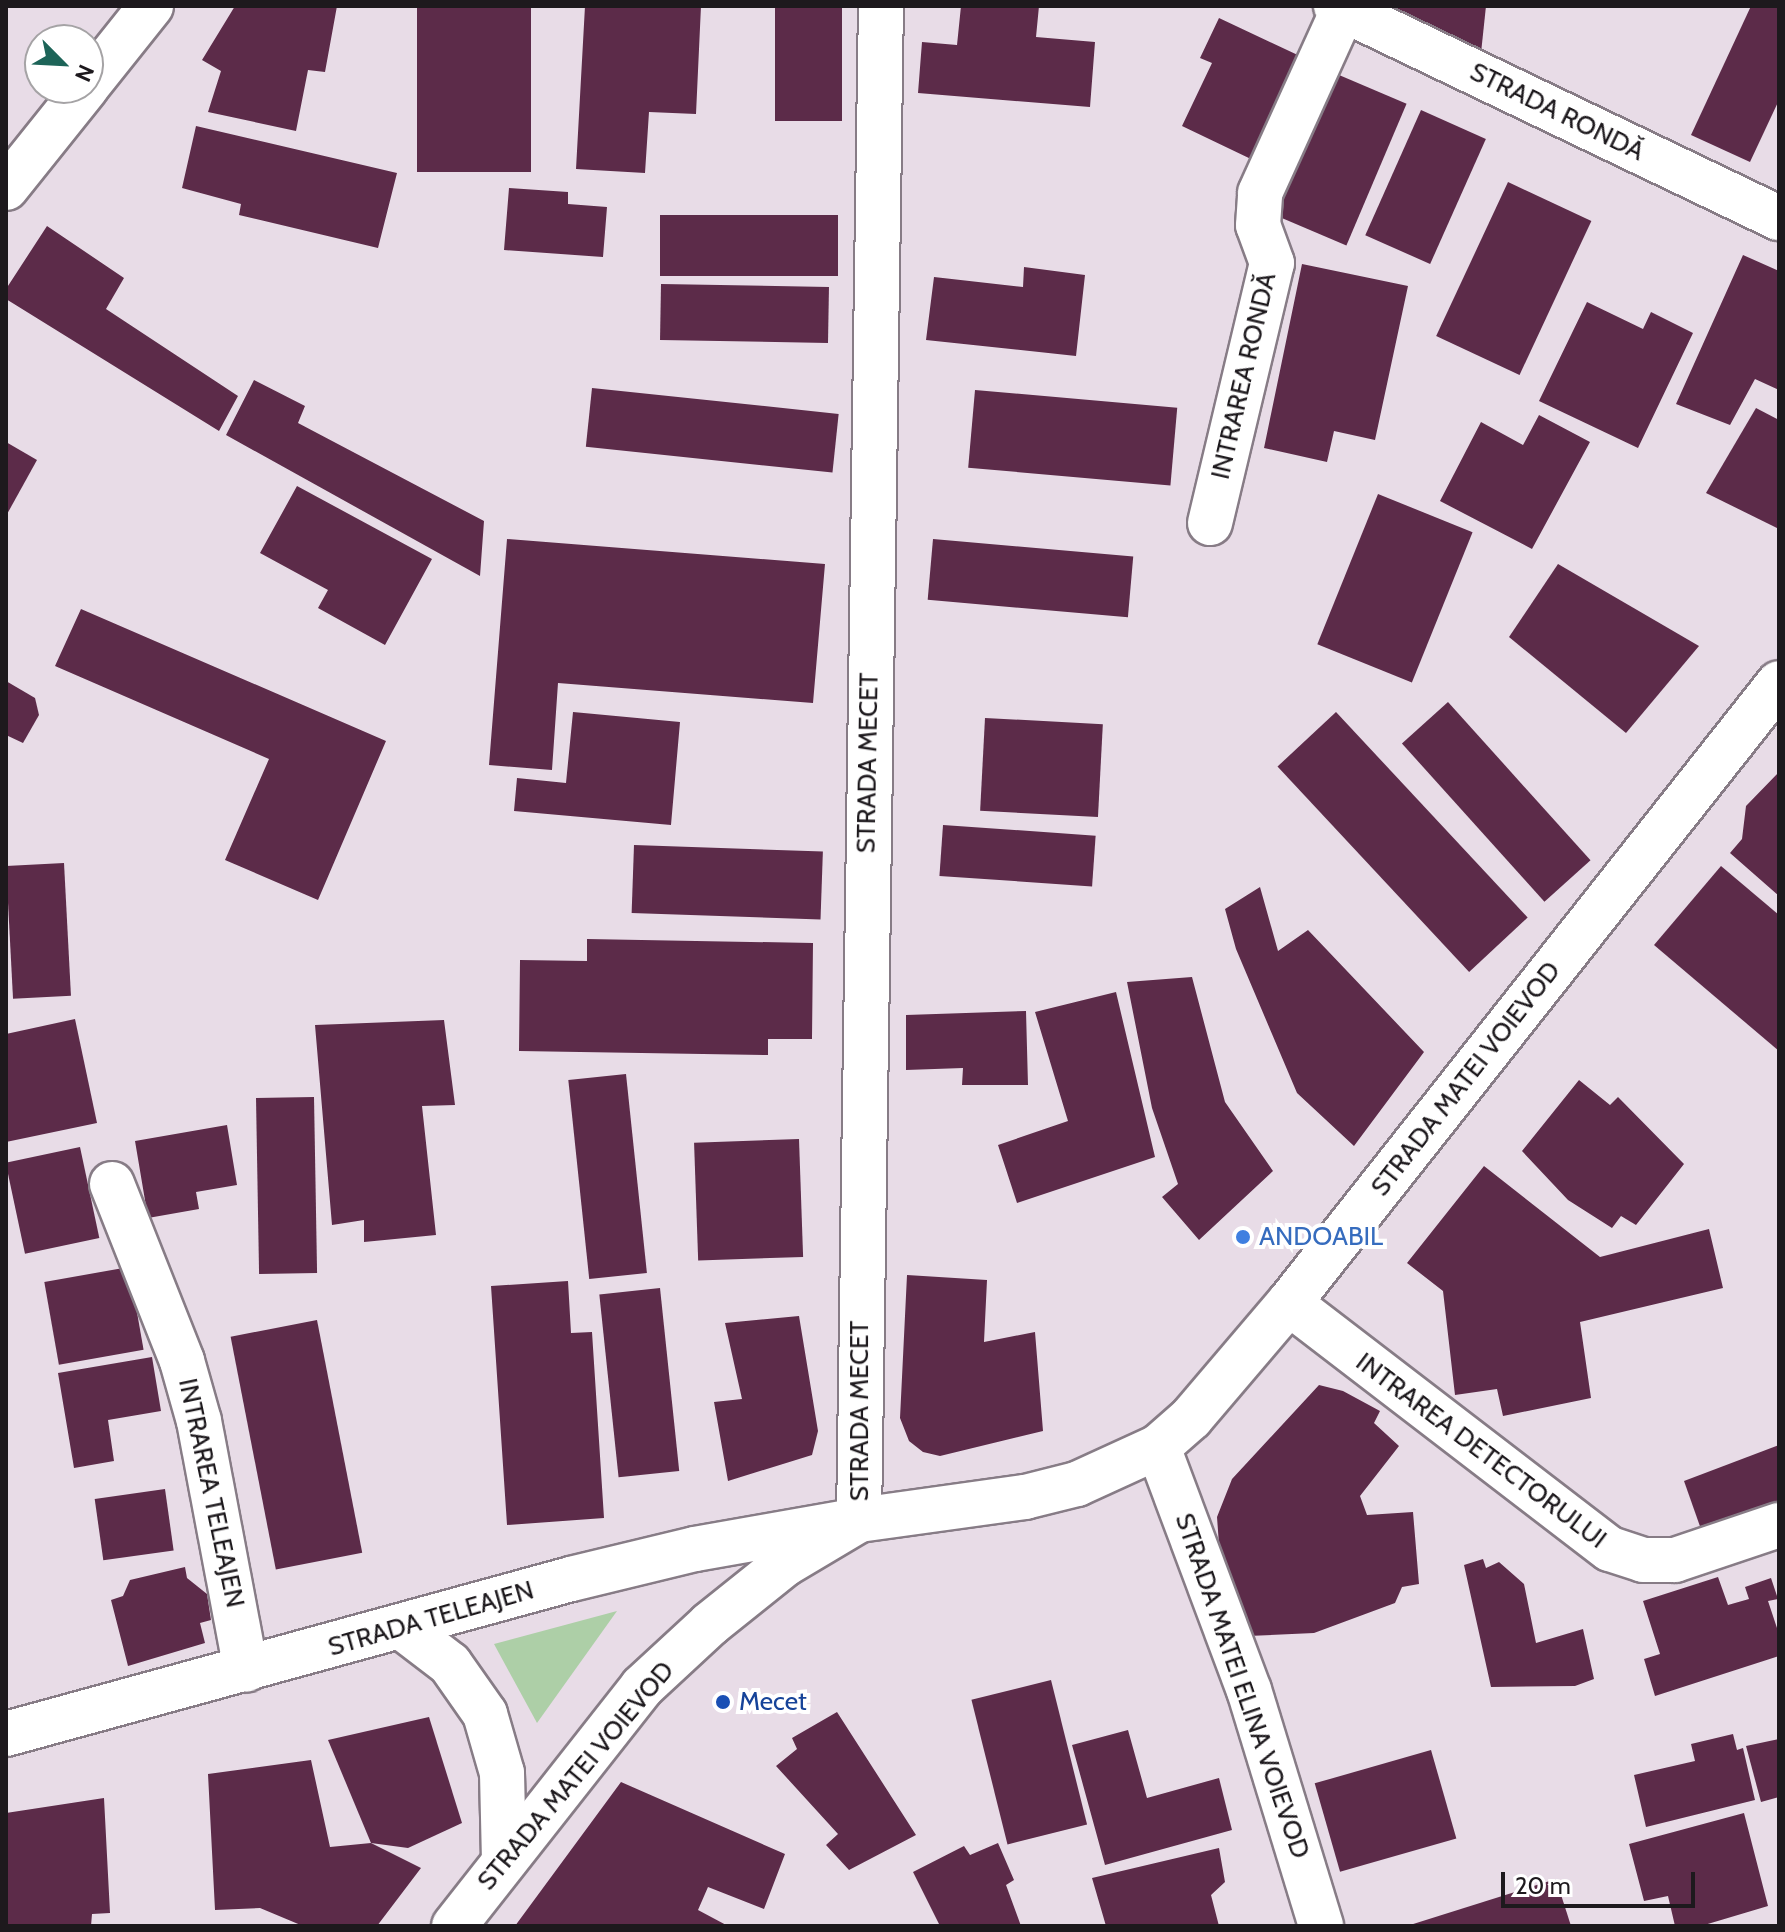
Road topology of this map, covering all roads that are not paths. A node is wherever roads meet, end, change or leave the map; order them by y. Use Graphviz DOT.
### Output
graph roads {
  1 [pos="151,6"];
  2 [pos="881,6"];
  3 [pos="1340,8"];
  4 [pos="104,65"];
  5 [pos="73,104"];
  6 [pos="6,188"];
  7 [pos="1779,218"];
  8 [pos="1210,523"];
  9 [pos="1779,683"];
  10 [pos="112,1184"];
  11 [pos="1289,1303"];
  12 [pos="1158,1447"];
  13 [pos="859,1520"];
  14 [pos="1779,1525"];
  15 [pos="403,1628"];
  16 [pos="246,1670"];
  17 [pos="6,1734"];
  18 [pos="504,1860"];
  19 [pos="454,1926"];
  20 [pos="1321,1926"];
  1 -- 4 [label="street"];
  2 -- 13 [label="street, STRADA MECET"];
  3 -- 7 [label="street, STRADA RONDĂ"];
  3 -- 8 [label="street, INTRAREA RONDĂ"];
  5 -- 6 [label="street"];
  9 -- 11 [label="street, STRADA MATEI VOIEVOD"];
  10 -- 16 [label="street, INTRAREA TELEAJEN"];
  11 -- 12 [label="street, STRADA MATEI VOIEVOD"];
  11 -- 14 [label="street, INTRAREA DETECTORULUI"];
  12 -- 13 [label="street, STRADA MATEI VOIEVOD"];
  12 -- 20 [label="street, STRADA MATEI ELINA VOIEVOD"];
  13 -- 15 [label="street, STRADA TELEAJEN"];
  13 -- 18 [label="street, STRADA MATEI VOIEVOD"];
  15 -- 16 [label="street, STRADA TELEAJEN"];
  15 -- 18 [label="street"];
  16 -- 17 [label="street, STRADA TELEAJEN"];
  18 -- 19 [label="street, STRADA MATEI VOIEVOD"];
}
